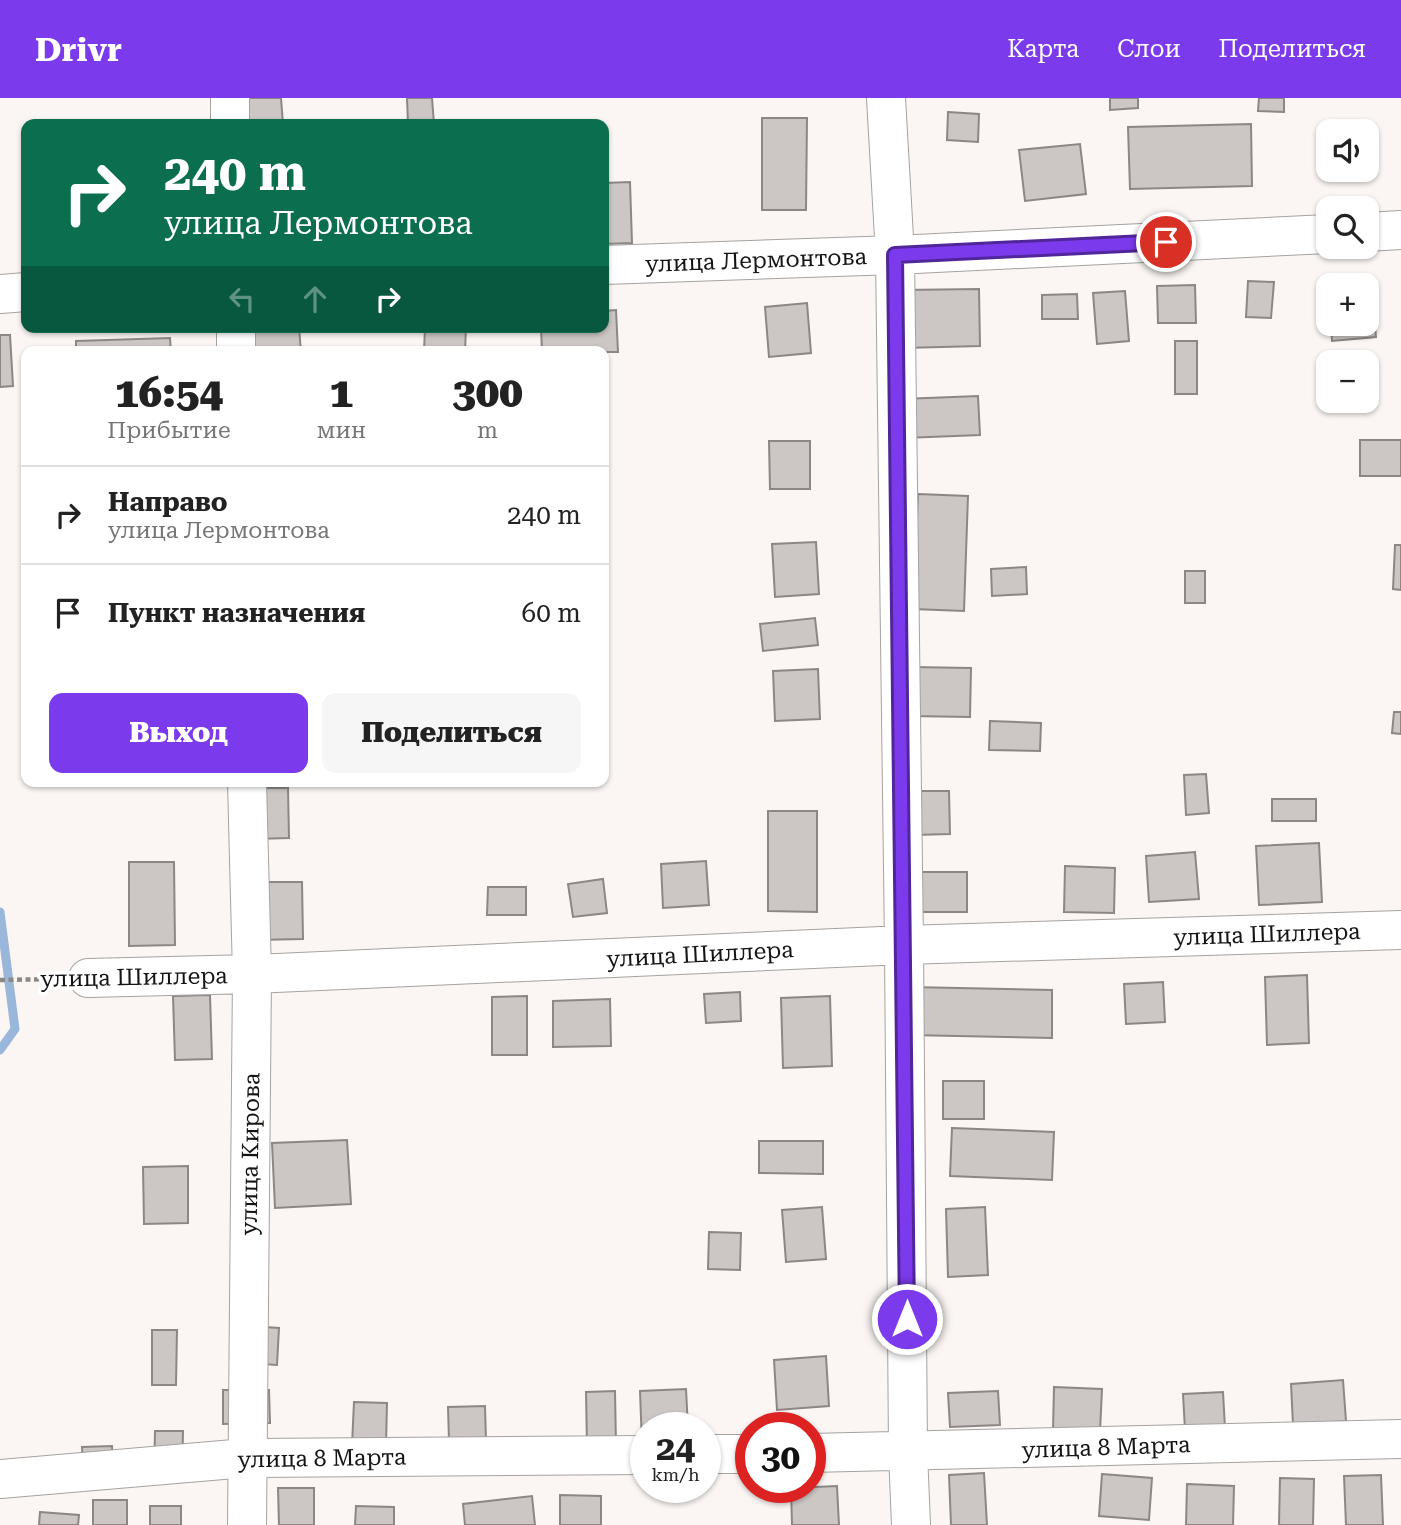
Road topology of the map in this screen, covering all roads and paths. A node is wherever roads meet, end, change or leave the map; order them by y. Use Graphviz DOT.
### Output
graph roads {
  1 [pos="230,98"];
  2 [pos="886,98"];
  3 [pos="230,119"];
  4 [pos="1401,230"];
  5 [pos="1379,231"];
  6 [pos="1316,235"];
  7 [pos="895,255"];
  8 [pos="609,265"];
  9 [pos="21,292"];
  10 [pos="0,294"];
  11 [pos="247,787"];
  12 [pos="1401,930"];
  13 [pos="904,945"];
  14 [pos="252,974"];
  15 [pos="88,978"];
  16 [pos="0,980"];
  17 [pos="1401,1439"];
  18 [pos="908,1452"];
  19 [pos="826,1453"];
  20 [pos="630,1455"];
  21 [pos="246,1458"];
  22 [pos="0,1479"];
  23 [pos="247,1525"];
  24 [pos="911,1525"];
  1 -- 3 [label="street"];
  2 -- 7 [label="street"];
  4 -- 5 [label="street"];
  6 -- 7 [label="street, улица Лермонтова"];
  7 -- 8 [label="street, улица Лермонтова"];
  7 -- 13 [label="street"];
  9 -- 10 [label="street"];
  11 -- 14 [label="street, улица Кирова"];
  12 -- 13 [label="street, улица Шиллера"];
  13 -- 14 [label="street, улица Шиллера"];
  13 -- 18 [label="street"];
  14 -- 15 [label="street, улица Шиллера"];
  14 -- 21 [label="street, улица Кирова"];
  15 -- 16 [label="path, улица Шиллера"];
  17 -- 18 [label="street, улица 8 Марта"];
  18 -- 19 [label="street, улица 8 Марта"];
  18 -- 24 [label="street"];
  20 -- 21 [label="street, улица 8 Марта"];
  21 -- 22 [label="street, улица 8 Марта"];
  21 -- 23 [label="street, улица Кирова"];
}
